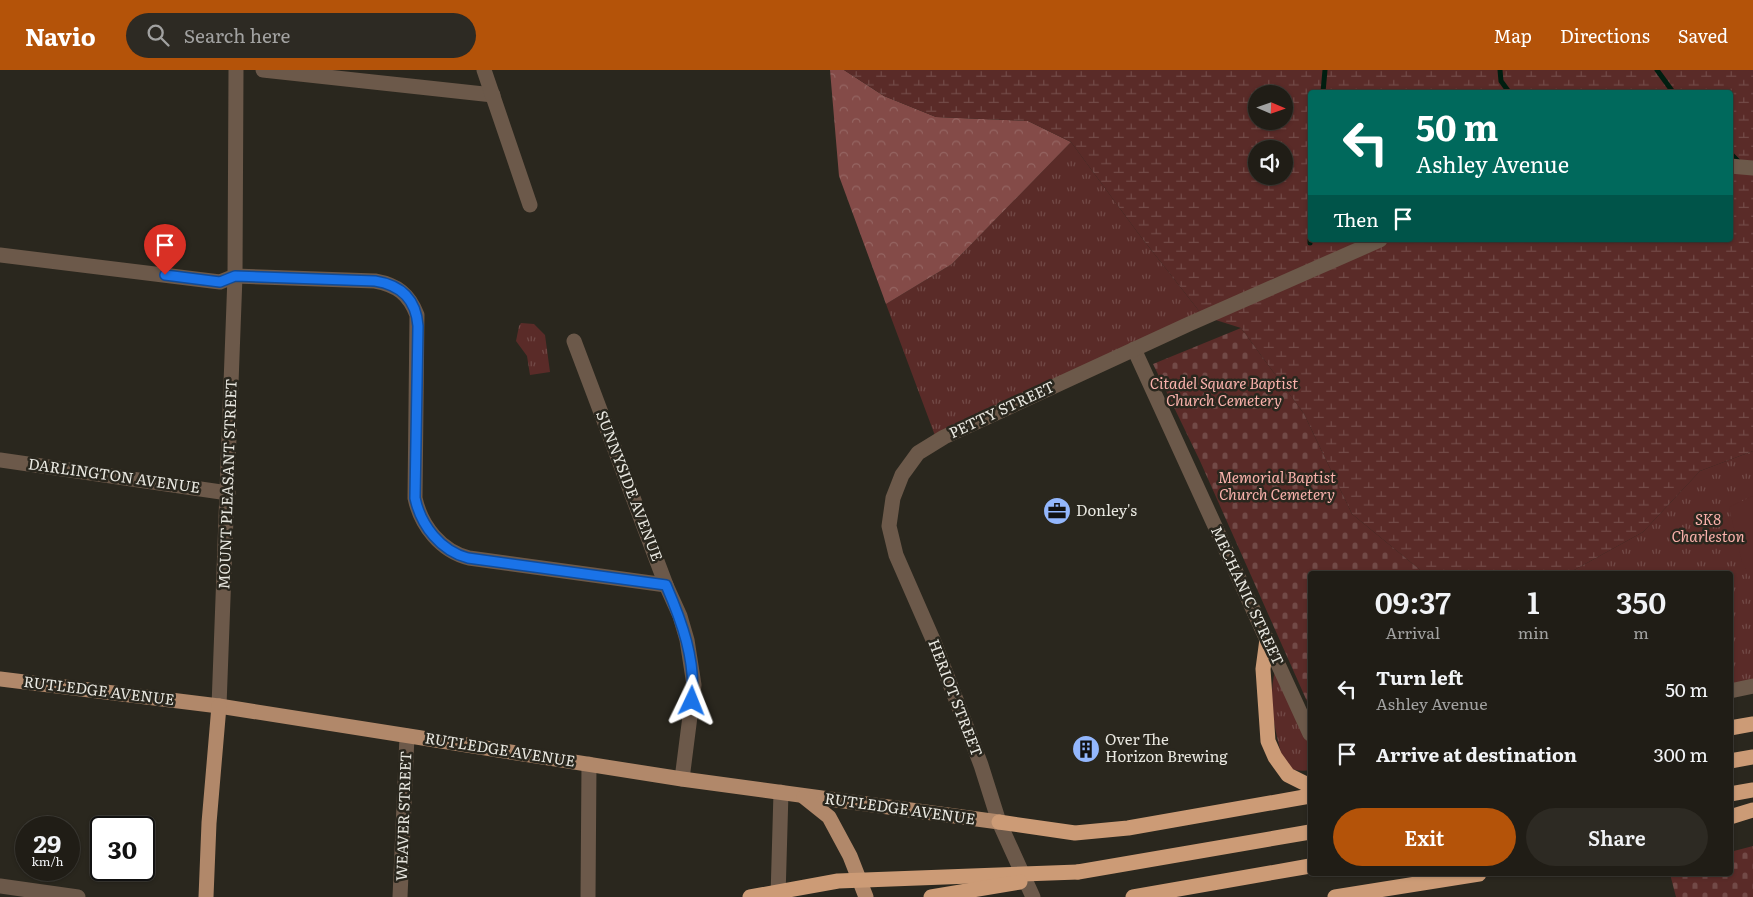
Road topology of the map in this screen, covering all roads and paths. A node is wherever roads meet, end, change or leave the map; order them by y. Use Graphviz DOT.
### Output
graph roads {
  1 [pos="236,70"];
  2 [pos="263,70"];
  3 [pos="484,70"];
  4 [pos="493,95"];
  5 [pos="1733,166"];
  6 [pos="1753,168"];
  7 [pos="530,205"];
  8 [pos="1375,242"];
  9 [pos="0,254"];
  10 [pos="235,276"];
  11 [pos="574,341"];
  12 [pos="1134,349"];
  13 [pos="0,460"];
  14 [pos="228,493"];
  15 [pos="893,498"];
  16 [pos="666,585"];
  17 [pos="1267,639"];
  18 [pos="0,679"];
  19 [pos="1753,686"];
  20 [pos="1733,690"];
  21 [pos="219,706"];
  22 [pos="1753,724"];
  23 [pos="1733,727"];
  24 [pos="1308,730"];
  25 [pos="407,736"];
  26 [pos="1753,757"];
  27 [pos="1733,760"];
  28 [pos="589,764"];
  29 [pos="682,779"];
  30 [pos="1308,785"];
  31 [pos="1753,790"];
  32 [pos="782,792"];
  33 [pos="1733,793"];
  34 [pos="802,796"];
  35 [pos="1308,796"];
  36 [pos="1753,810"];
  37 [pos="1733,816"];
  38 [pos="999,822"];
  39 [pos="1308,832"];
  40 [pos="1308,866"];
  41 [pos="1078,872"];
  42 [pos="1466,876"];
  43 [pos="0,886"];
  44 [pos="78,897"];
  45 [pos="206,897"];
  46 [pos="400,897"];
  47 [pos="588,897"];
  48 [pos="750,897"];
  49 [pos="778,897"];
  50 [pos="866,897"];
  51 [pos="931,897"];
  52 [pos="1033,897"];
  53 [pos="1132,897"];
  54 [pos="1335,897"];
  1 -- 10 [label="street, MOUNT PLEASANT STREET"];
  2 -- 4 [label="street"];
  3 -- 4 [label="street"];
  4 -- 7 [label="street"];
  5 -- 6 [label="street"];
  8 -- 12 [label="street, PETTY STREET"];
  9 -- 10 [label="street"];
  10 -- 14 [label="street, MOUNT PLEASANT STREET"];
  10 -- 16 [label="street"];
  11 -- 16 [label="street, SUNNYSIDE AVENUE"];
  12 -- 15 [label="street, PETTY STREET"];
  12 -- 17 [label="street, MECHANIC STREET"];
  13 -- 14 [label="street, DARLINGTON AVENUE"];
  14 -- 21 [label="street, MOUNT PLEASANT STREET"];
  15 -- 38 [label="street, HERIOT STREET"];
  16 -- 29 [label="street, SUNNYSIDE AVENUE"];
  17 -- 24 [label="street, MECHANIC STREET"];
  17 -- 30 [label="highway"];
  18 -- 21 [label="main road, RUTLEDGE AVENUE"];
  19 -- 20 [label="street"];
  21 -- 25 [label="main road, RUTLEDGE AVENUE"];
  21 -- 45 [label="main road, MOUNT PLEASANT STREET"];
  22 -- 23 [label="highway"];
  25 -- 28 [label="main road, RUTLEDGE AVENUE"];
  25 -- 46 [label="street, WEAVER STREET"];
  26 -- 27 [label="highway"];
  28 -- 29 [label="main road, RUTLEDGE AVENUE"];
  28 -- 47 [label="street"];
  29 -- 32 [label="main road, RUTLEDGE AVENUE"];
  31 -- 33 [label="highway"];
  32 -- 34 [label="main road, RUTLEDGE AVENUE"];
  32 -- 49 [label="street"];
  34 -- 38 [label="main road, RUTLEDGE AVENUE"];
  34 -- 50 [label="main road"];
  35 -- 38 [label="highway"];
  36 -- 37 [label="highway"];
  38 -- 52 [label="street, HERIOT STREET"];
  39 -- 41 [label="highway"];
  40 -- 53 [label="highway"];
  41 -- 48 [label="highway, bridge"];
  41 -- 51 [label="highway, bridge"];
  42 -- 54 [label="highway"];
  43 -- 44 [label="street"];
}
